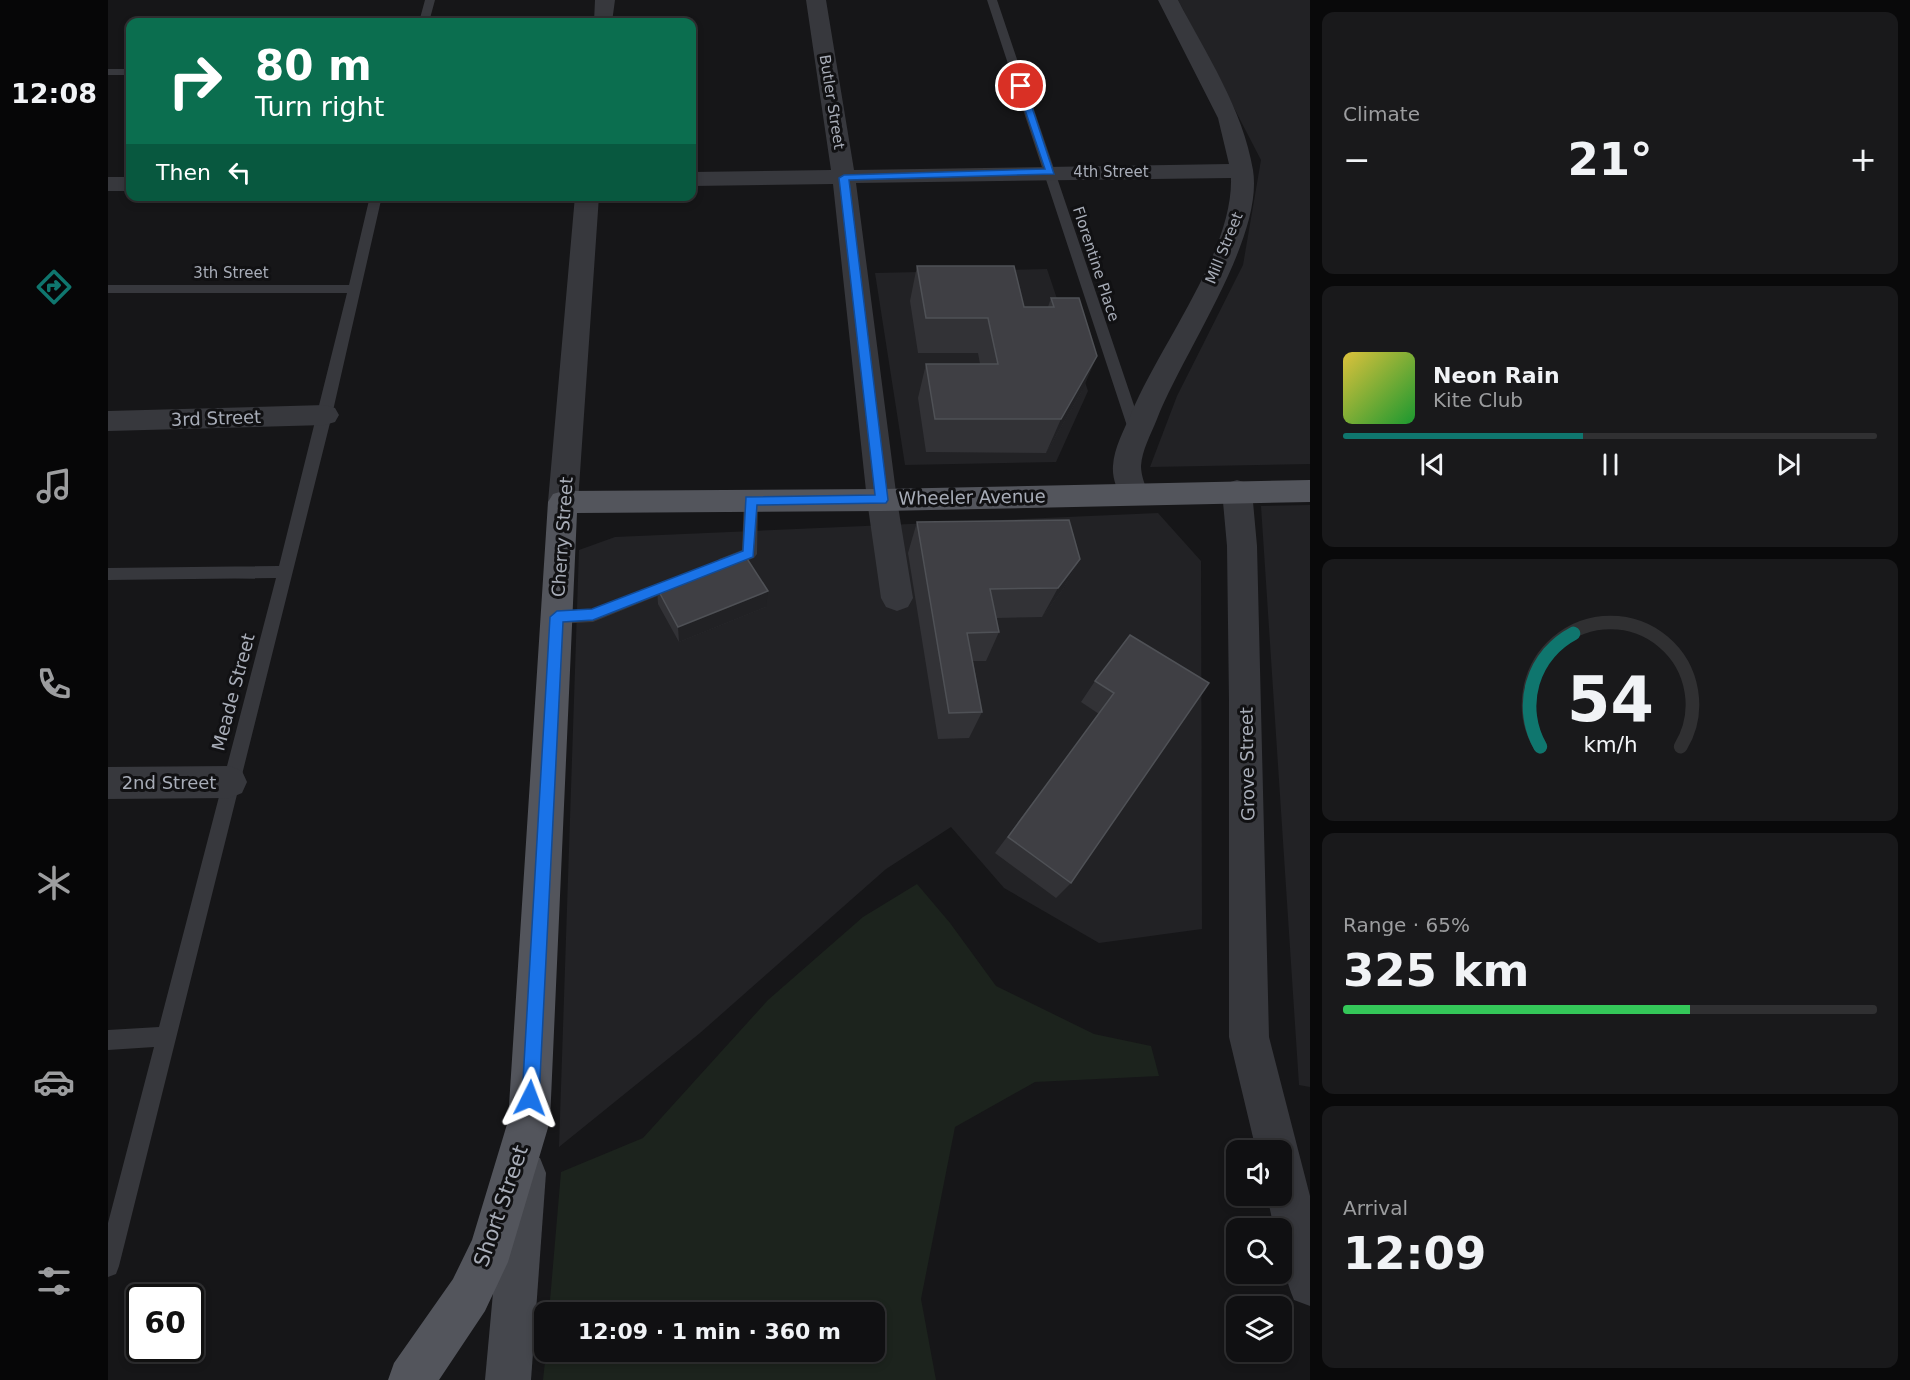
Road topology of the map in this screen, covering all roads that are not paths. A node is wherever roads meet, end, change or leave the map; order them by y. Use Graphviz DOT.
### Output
graph roads {
  1 [pos="430,0"];
  2 [pos="605,0"];
  3 [pos="816,0"];
  4 [pos="992,0"];
  5 [pos="1168,0"];
  6 [pos="425,18"];
  7 [pos="603,18"];
  8 [pos="108,72"];
  9 [pos="126,72"];
  10 [pos="1242,171"];
  11 [pos="1050,172"];
  12 [pos="844,178"];
  13 [pos="696,179"];
  14 [pos="108,184"];
  15 [pos="126,184"];
  16 [pos="375,201"];
  17 [pos="587,201"];
  18 [pos="108,289"];
  19 [pos="354,289"];
  20 [pos="325,415"];
  21 [pos="108,421"];
  22 [pos="1137,435"];
  23 [pos="1237,491"];
  24 [pos="1310,491"];
  25 [pos="1132,493"];
  26 [pos="751,500"];
  27 [pos="882,500"];
  28 [pos="563,502"];
  29 [pos="285,572"];
  30 [pos="108,574"];
  31 [pos="897,598"];
  32 [pos="557,617"];
  33 [pos="230,782"];
  34 [pos="108,783"];
  35 [pos="167,1036"];
  36 [pos="108,1040"];
  37 [pos="529,1121"];
  38 [pos="1275,1140"];
  39 [pos="1291,1206"];
  40 [pos="108,1266"];
  41 [pos="1310,1284"];
  42 [pos="411,1380"];
  43 [pos="508,1380"];
  1 -- 6 [label="lane"];
  2 -- 7 [label="street"];
  3 -- 12 [label="street, Butler Street"];
  4 -- 11 [label="lane, Florentine Place"];
  5 -- 10 [label="street, Mill Street"];
  8 -- 9 [label="lane"];
  10 -- 11 [label="street, 4th Street"];
  10 -- 22 [label="street, Mill Street"];
  11 -- 12 [label="street, 4th Street"];
  11 -- 22 [label="lane, Florentine Place"];
  12 -- 13 [label="street, 4th Street"];
  12 -- 27 [label="street, Butler Street"];
  14 -- 15 [label="street"];
  16 -- 19 [label="lane, Meade Street"];
  17 -- 28 [label="street, Cherry Street"];
  18 -- 19 [label="lane, 3th Street"];
  19 -- 20 [label="lane, Meade Street"];
  20 -- 21 [label="street, 3rd Street"];
  20 -- 29 [label="lane, Meade Street"];
  22 -- 25 [label="street, Mill Street"];
  23 -- 24 [label="main road, Wheeler Avenue"];
  23 -- 25 [label="main road, Wheeler Avenue"];
  23 -- 38 [label="street, Grove Street"];
  25 -- 27 [label="main road, Wheeler Avenue"];
  26 -- 27 [label="main road, Wheeler Avenue"];
  26 -- 28 [label="main road, Wheeler Avenue"];
  26 -- 32 [label="lane"];
  27 -- 31 [label="street, Butler Street"];
  28 -- 32 [label="main road, Cherry Street"];
  29 -- 30 [label="lane"];
  29 -- 33 [label="lane, Meade Street"];
  32 -- 37 [label="main road, Cherry Street"];
  33 -- 34 [label="street, 2nd Street"];
  33 -- 35 [label="lane, Meade Street"];
  35 -- 36 [label="lane"];
  35 -- 40 [label="lane, Meade Street"];
  37 -- 42 [label="main road, Short Street"];
  37 -- 43 [label="main road, Cherry Street"];
  39 -- 41 [label="street"];
}
